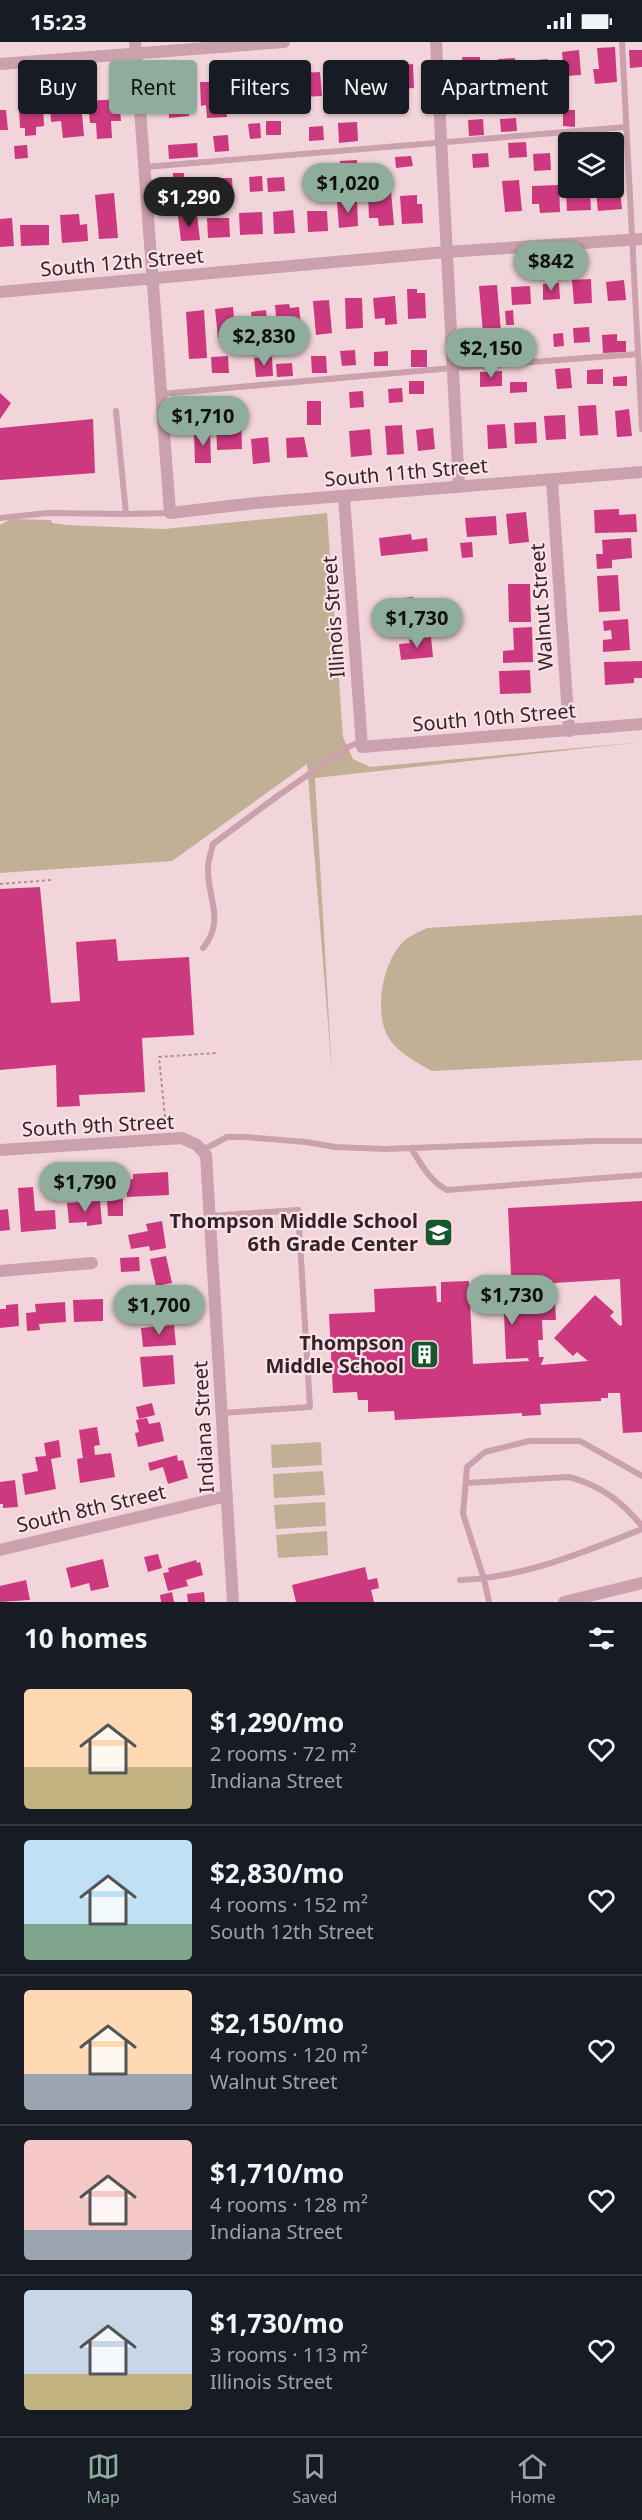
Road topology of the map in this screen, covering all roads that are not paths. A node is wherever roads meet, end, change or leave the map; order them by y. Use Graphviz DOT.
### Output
graph roads {
  1 [pos="284,42"];
  2 [pos="436,42"];
  3 [pos="622,42"];
  4 [pos="135,48"];
  5 [pos="0,64"];
  6 [pos="626,127"];
  7 [pos="440,141"];
  8 [pos="145,167"];
  9 [pos="637,240"];
  10 [pos="446,252"];
  11 [pos="152,279"];
  12 [pos="0,292"];
  13 [pos="638,354"];
  14 [pos="452,368"];
  15 [pos="160,394"];
  16 [pos="116,411"];
  17 [pos="642,429"];
  18 [pos="642,472"];
  19 [pos="552,481"];
  20 [pos="459,487"];
  21 [pos="344,497"];
  22 [pos="171,512"];
  23 [pos="126,514"];
  24 [pos="0,518"];
  25 [pos="642,724"];
  26 [pos="569,731"];
  27 [pos="362,738"];
  28 [pos="203,948"];
  29 [pos="642,1141"];
  30 [pos="200,1148"];
  31 [pos="411,1148"];
  32 [pos="0,1150"];
  33 [pos="642,1175"];
  34 [pos="210,1215"];
  35 [pos="92,1263"];
  36 [pos="0,1271"];
  37 [pos="222,1413"];
  38 [pos="642,1476"];
  39 [pos="466,1483"];
  40 [pos="226,1496"];
  41 [pos="642,1528"];
  42 [pos="0,1550"];
  43 [pos="484,1579"];
  44 [pos="460,1580"];
  45 [pos="642,1583"];
  46 [pos="580,1600"];
  47 [pos="233,1602"];
  48 [pos="489,1602"];
  49 [pos="564,1602"];
  1 -- 4 [label="street"];
  2 -- 7 [label="street"];
  3 -- 6 [label="lane"];
  4 -- 5 [label="street"];
  4 -- 8 [label="street"];
  6 -- 7 [label="lane"];
  6 -- 9 [label="lane"];
  7 -- 8 [label="lane"];
  7 -- 10 [label="street"];
  8 -- 11 [label="street"];
  9 -- 10 [label="street, South 12th Street"];
  9 -- 13 [label="lane"];
  10 -- 11 [label="street, South 12th Street"];
  10 -- 14 [label="street"];
  11 -- 12 [label="street, South 12th Street"];
  11 -- 15 [label="street"];
  13 -- 14 [label="lane"];
  13 -- 17 [label="lane"];
  14 -- 15 [label="lane"];
  14 -- 20 [label="street"];
  15 -- 22 [label="street"];
  16 -- 23 [label="lane"];
  18 -- 19 [label="street, South 11th Street"];
  19 -- 20 [label="street, South 11th Street"];
  19 -- 26 [label="street, Walnut Street"];
  20 -- 21 [label="street, South 11th Street"];
  21 -- 22 [label="street, South 11th Street"];
  21 -- 27 [label="street, Illinois Street"];
  22 -- 23 [label="lane"];
  23 -- 24 [label="lane"];
  25 -- 26 [label="street, South 10th Street"];
  26 -- 27 [label="street, South 10th Street"];
  27 -- 28 [label="lane"];
  29 -- 31 [label="lane"];
  30 -- 31 [label="lane"];
  30 -- 32 [label="street, South 9th Street"];
  30 -- 34 [label="street, Indiana Street"];
  31 -- 33 [label="lane"];
  34 -- 37 [label="street, Indiana Street"];
  34 -- 37 [label="lane"];
  35 -- 36 [label="street"];
  37 -- 40 [label="street, Indiana Street"];
  38 -- 39 [label="lane"];
  39 -- 41 [label="lane"];
  39 -- 43 [label="lane"];
  40 -- 42 [label="street, South 8th Street"];
  40 -- 47 [label="street, Indiana Street"];
  41 -- 43 [label="lane"];
  43 -- 44 [label="lane"];
  43 -- 48 [label="lane"];
  45 -- 46 [label="street"];
  46 -- 49 [label="street"];
}
